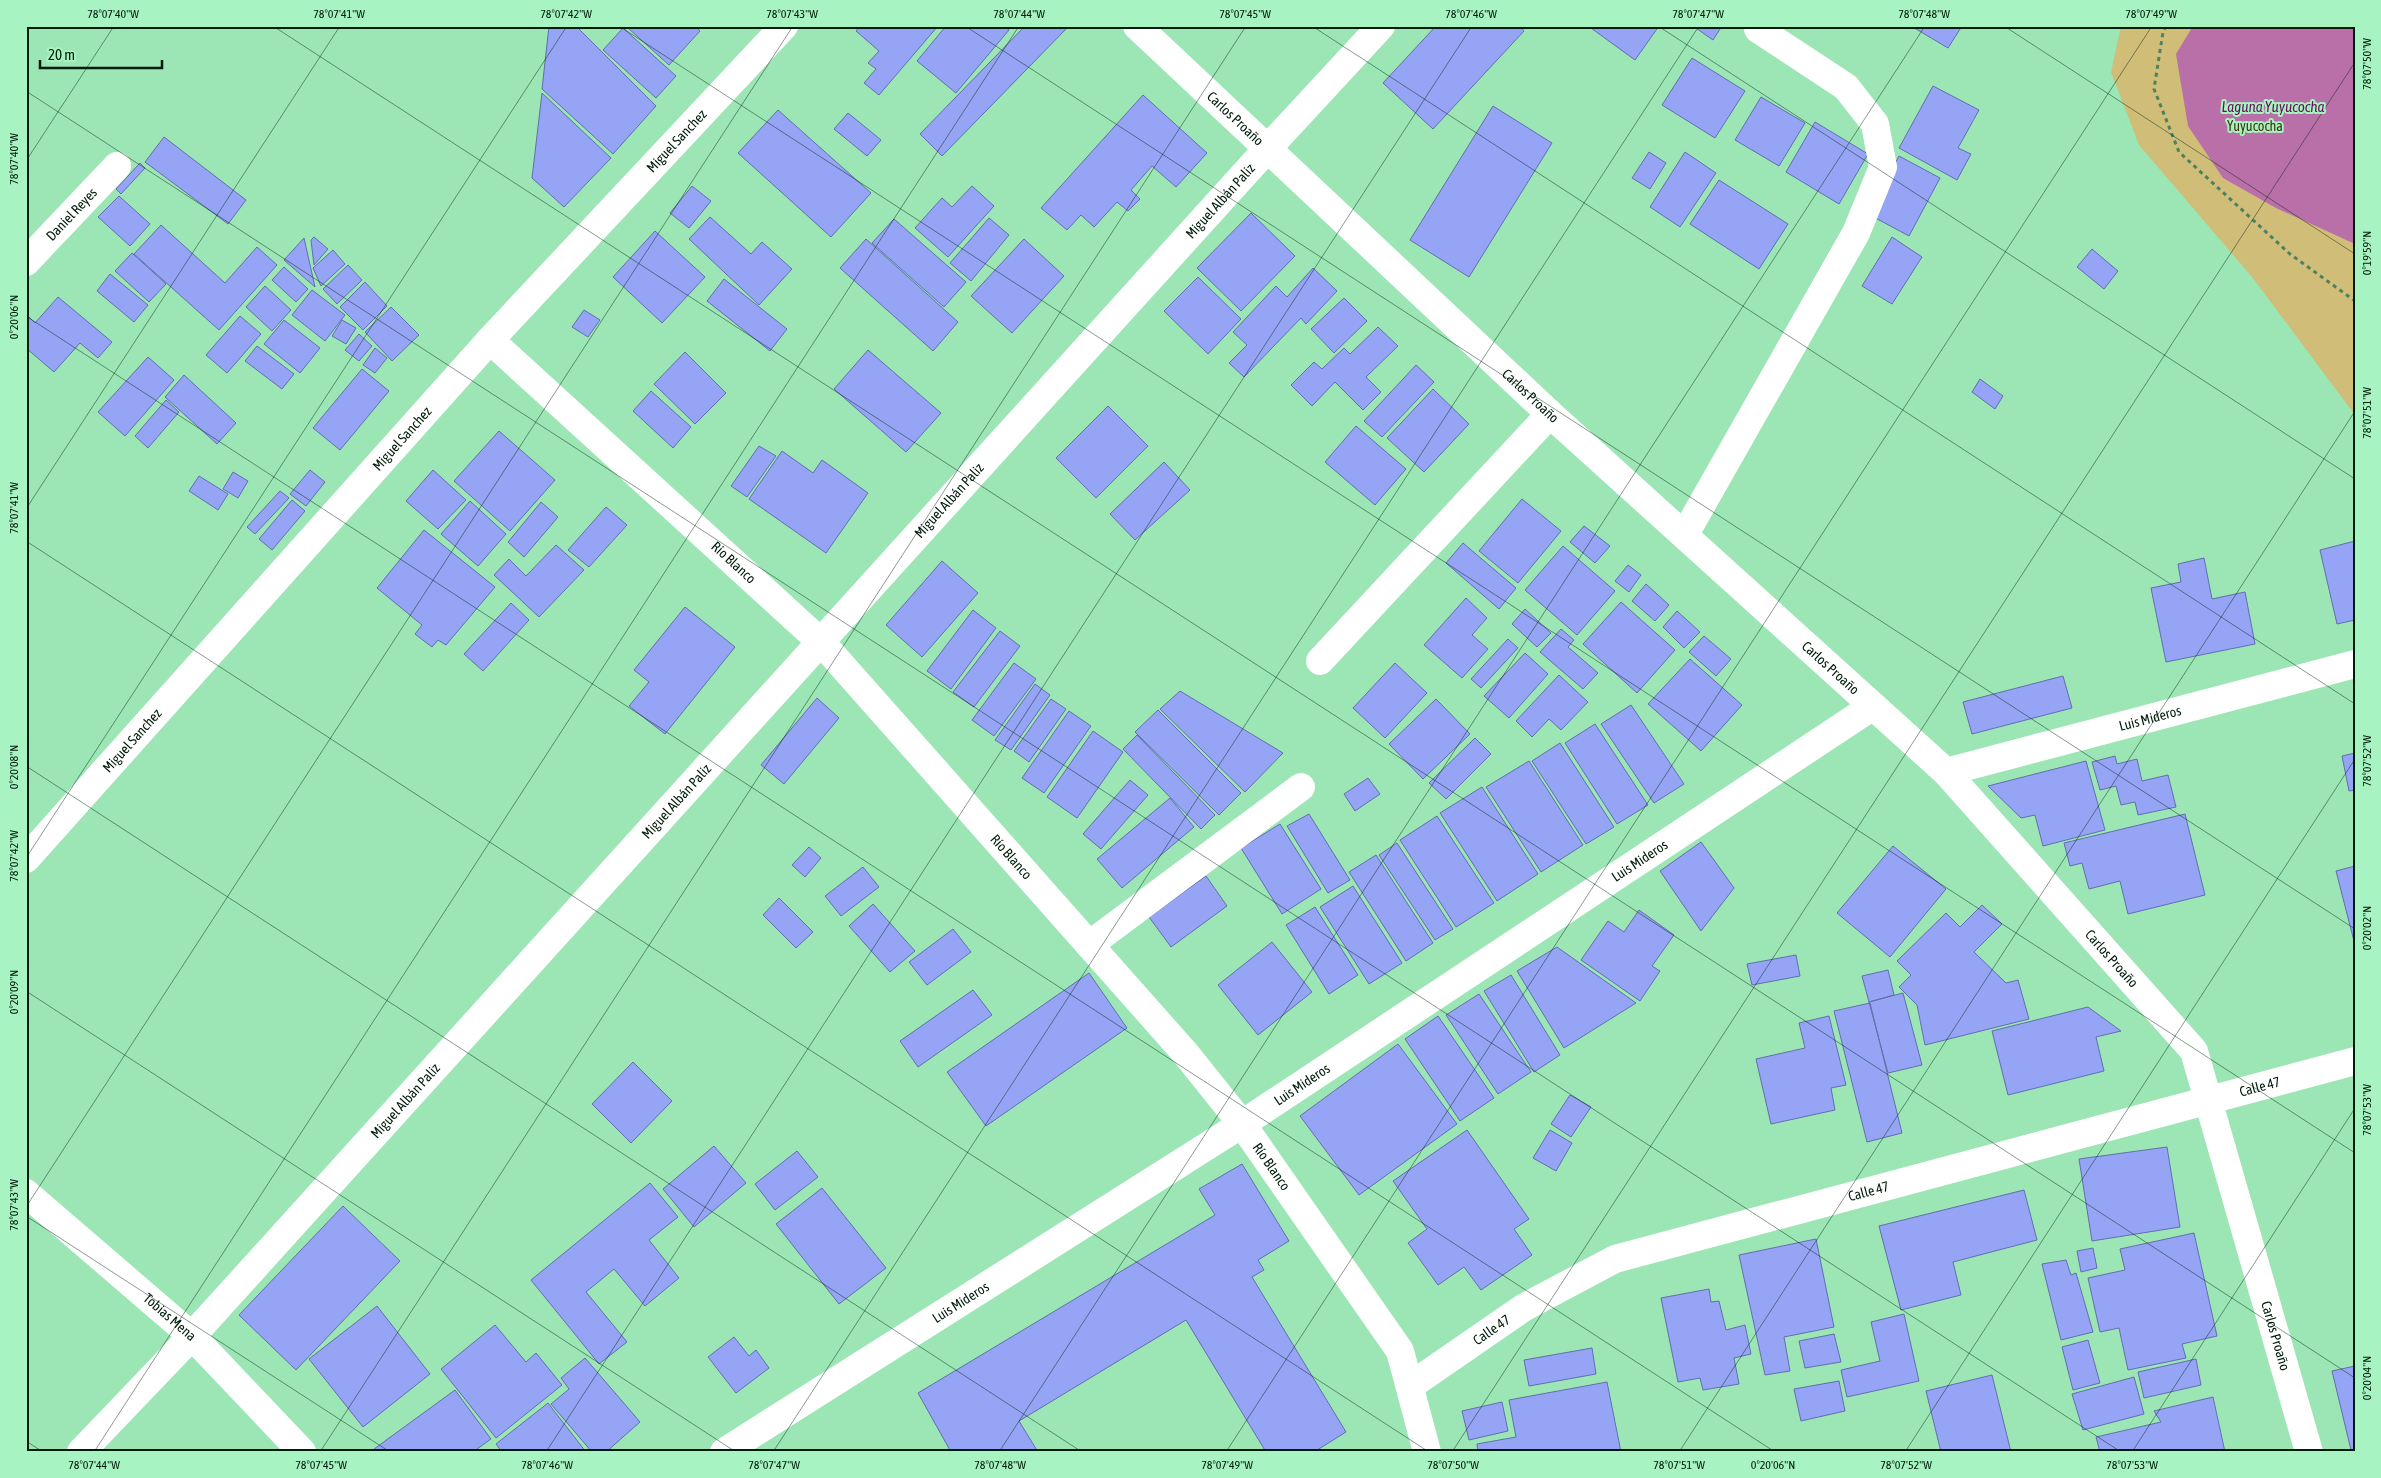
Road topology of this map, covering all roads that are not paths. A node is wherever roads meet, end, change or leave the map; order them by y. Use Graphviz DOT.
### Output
graph roads {
  1 [pos="784,26"];
  2 [pos="1137,26"];
  3 [pos="1381,26"];
  4 [pos="1758,29"];
  5 [pos="1268,148"];
  6 [pos="117,166"];
  7 [pos="26,262"];
  8 [pos="490,340"];
  9 [pos="1550,414"];
  10 [pos="1685,534"];
  11 [pos="822,643"];
  12 [pos="1320,661"];
  13 [pos="2355,664"];
  14 [pos="1873,706"];
  15 [pos="1946,772"];
  16 [pos="1301,787"];
  17 [pos="26,859"];
  18 [pos="1089,945"];
  19 [pos="2355,1061"];
  20 [pos="2207,1101"];
  21 [pos="1242,1124"];
  22 [pos="26,1193"];
  23 [pos="192,1336"];
  24 [pos="1410,1386"];
  25 [pos="81,1452"];
  26 [pos="302,1452"];
  27 [pos="724,1452"];
  28 [pos="1427,1452"];
  29 [pos="2309,1452"];
  1 -- 8 [label="street, Miguel Sanchez"];
  2 -- 5 [label="street, Carlos Proaño"];
  3 -- 5 [label="street, Miguel Albán Paliz"];
  4 -- 10 [label="street"];
  5 -- 9 [label="street, Carlos Proaño"];
  5 -- 11 [label="street, Miguel Albán Paliz"];
  6 -- 7 [label="street, Daniel Reyes"];
  8 -- 11 [label="street, Río Blanco"];
  8 -- 17 [label="street, Miguel Sanchez"];
  9 -- 10 [label="street, Carlos Proaño"];
  9 -- 12 [label="street"];
  10 -- 14 [label="street, Carlos Proaño"];
  11 -- 18 [label="street, Río Blanco"];
  11 -- 23 [label="street, Miguel Albán Paliz"];
  13 -- 15 [label="street, Luis Mideros"];
  14 -- 15 [label="street, Carlos Proaño"];
  14 -- 21 [label="street, Luis Mideros"];
  15 -- 20 [label="street, Carlos Proaño"];
  16 -- 18 [label="street"];
  18 -- 21 [label="street, Río Blanco"];
  19 -- 20 [label="street, Calle 47"];
  20 -- 24 [label="street, Calle 47"];
  20 -- 29 [label="street, Carlos Proaño"];
  21 -- 24 [label="street, Río Blanco"];
  21 -- 27 [label="street, Luis Mideros"];
  22 -- 23 [label="street, Tobias Mena"];
  23 -- 25 [label="street, Miguel Albán Paliz"];
  23 -- 26 [label="street, Tobias Mena"];
  24 -- 28 [label="street, Río Blanco"];
}
